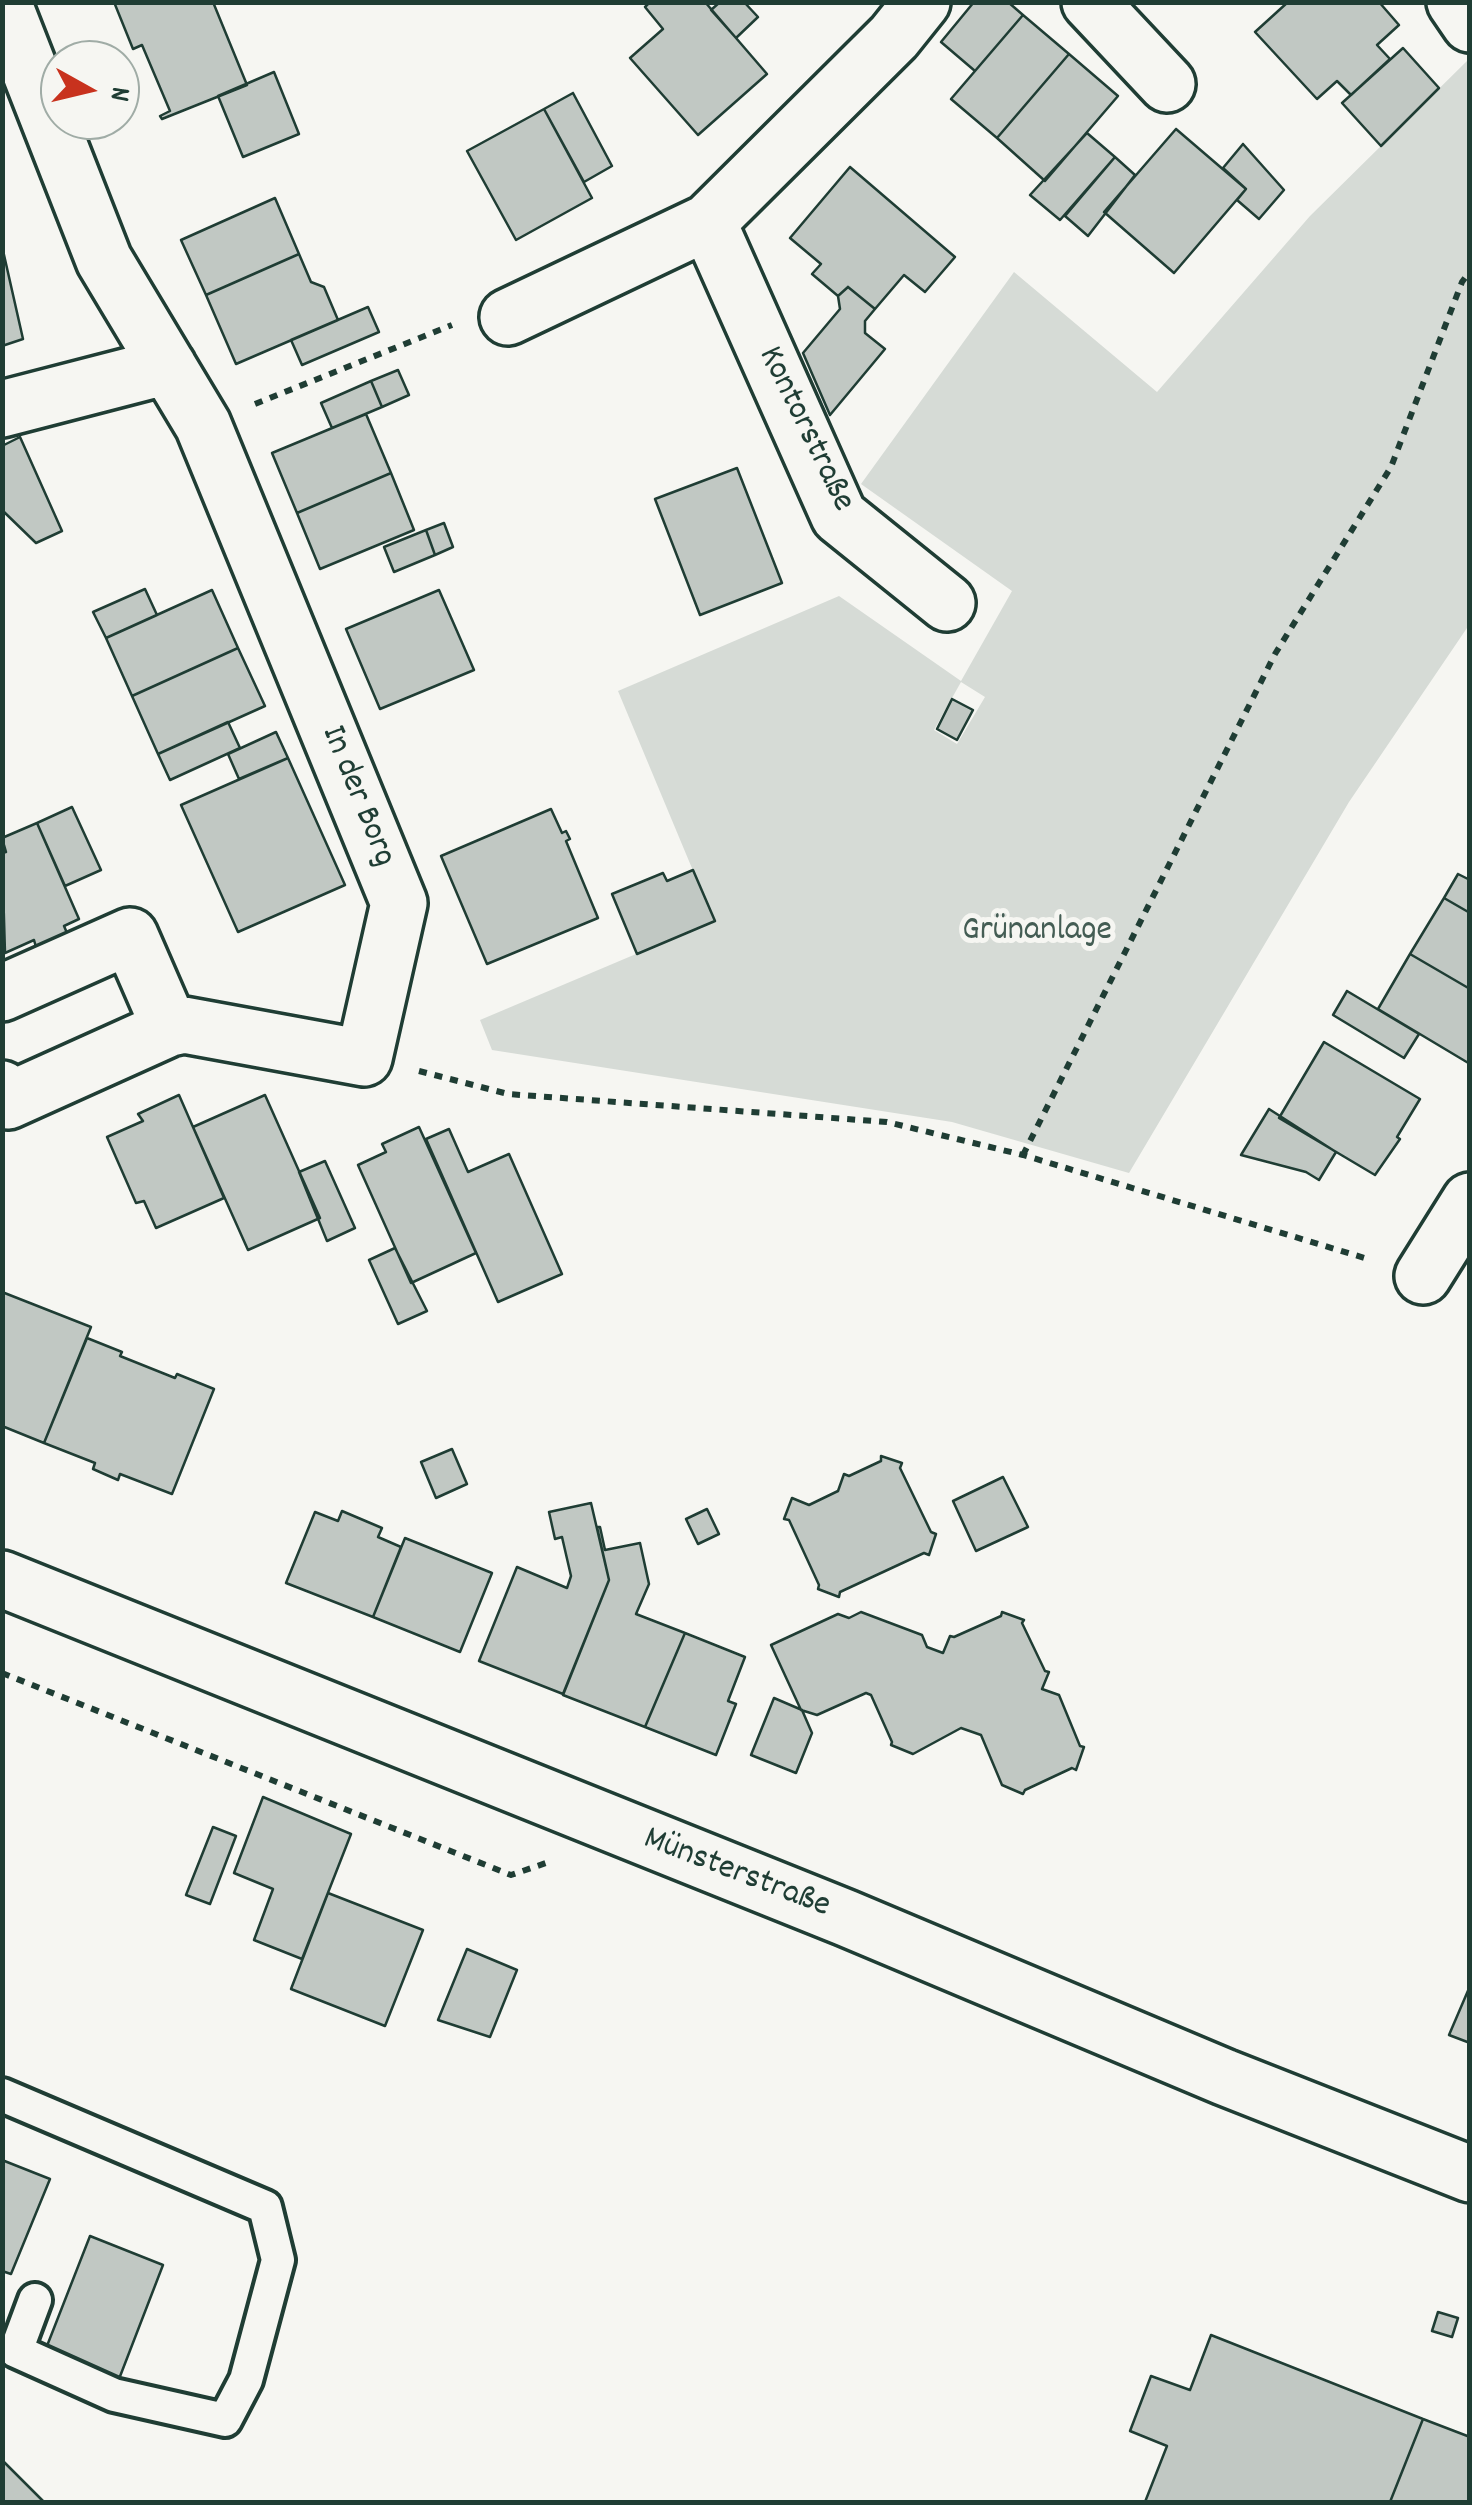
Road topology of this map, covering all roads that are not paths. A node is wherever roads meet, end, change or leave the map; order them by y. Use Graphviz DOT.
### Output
graph roads {
  1 [pos="3,2"];
  2 [pos="922,2"];
  3 [pos="1090,2"];
  4 [pos="1456,2"];
  5 [pos="1470,24"];
  6 [pos="1167,84"];
  7 [pos="708,222"];
  8 [pos="508,317"];
  9 [pos="168,366"];
  10 [pos="2,409"];
  11 [pos="947,603"];
  12 [pos="2,993"];
  13 [pos="170,1028"];
  14 [pos="2,1089"];
  15 [pos="1470,1201"];
  16 [pos="1423,1276"];
  17 [pos="2,1579"];
  18 [pos="2,2095"];
  19 [pos="1470,2174"];
  20 [pos="36,2300"];
  1 -- 9 [label="street, In der Borg"];
  2 -- 7 [label="street"];
  3 -- 6 [label="street"];
  4 -- 5 [label="street"];
  7 -- 8 [label="street"];
  7 -- 11 [label="street, Kontorstraße"];
  9 -- 10 [label="street"];
  9 -- 13 [label="street, In der Borg"];
  12 -- 13 [label="street"];
  13 -- 14 [label="street"];
  15 -- 16 [label="street"];
  17 -- 19 [label="street, Münsterstraße"];
  18 -- 20 [label="lane"];
}
